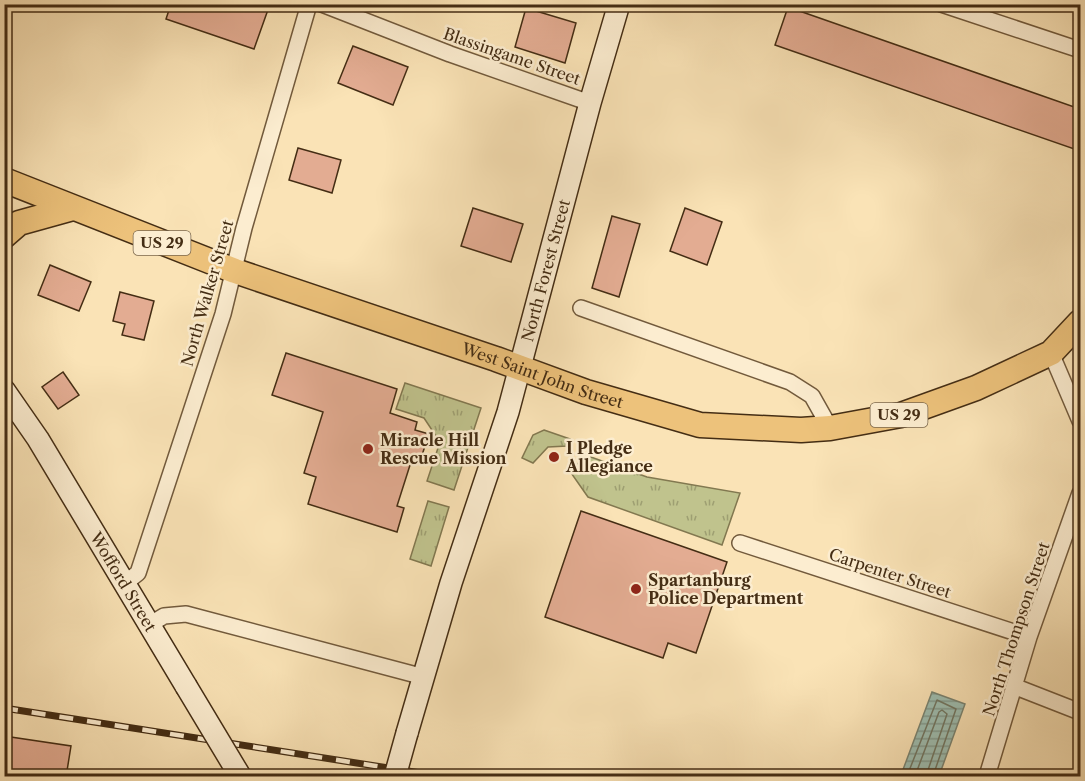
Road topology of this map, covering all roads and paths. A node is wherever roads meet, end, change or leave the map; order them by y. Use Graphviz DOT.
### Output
graph roads {
  1 [pos="309,4"];
  2 [pos="322,4"];
  3 [pos="619,4"];
  4 [pos="941,4"];
  5 [pos="1080,50"];
  6 [pos="590,103"];
  7 [pos="4,180"];
  8 [pos="73,208"];
  9 [pos="4,236"];
  10 [pos="235,271"];
  11 [pos="581,308"];
  12 [pos="1080,322"];
  13 [pos="1051,353"];
  14 [pos="519,367"];
  15 [pos="4,390"];
  16 [pos="1080,421"];
  17 [pos="830,428"];
  18 [pos="1080,493"];
  19 [pos="740,543"];
  20 [pos="124,584"];
  21 [pos="149,625"];
  22 [pos="1029,637"];
  23 [pos="424,677"];
  24 [pos="1016,687"];
  25 [pos="1080,712"];
  26 [pos="240,777"];
  27 [pos="395,777"];
  28 [pos="987,777"];
  1 -- 10 [label="street, North Walker Street"];
  2 -- 6 [label="street, Blassingame Street"];
  3 -- 6 [label="street, North Forest Street"];
  4 -- 5 [label="street"];
  6 -- 14 [label="street, North Forest Street"];
  7 -- 8 [label="main road, West Saint John Street / US 29"];
  8 -- 9 [label="main road"];
  8 -- 10 [label="main road, West Saint John Street / US 29"];
  10 -- 14 [label="main road, West Saint John Street / US 29"];
  10 -- 20 [label="street, North Walker Street"];
  11 -- 17 [label="street"];
  12 -- 13 [label="main road, West Saint John Street / US 29"];
  13 -- 16 [label="street"];
  13 -- 17 [label="main road, West Saint John Street / US 29"];
  14 -- 17 [label="main road, West Saint John Street / US 29"];
  14 -- 23 [label="street, North Forest Street"];
  15 -- 20 [label="street, Wofford Street"];
  18 -- 22 [label="street, North Thompson Street"];
  19 -- 22 [label="street, Carpenter Street"];
  20 -- 21 [label="street, Wofford Street"];
  21 -- 23 [label="street"];
  21 -- 26 [label="street, Wofford Street, bridge"];
  22 -- 24 [label="street, North Thompson Street"];
  23 -- 27 [label="street, North Forest Street, bridge"];
  24 -- 25 [label="street"];
  24 -- 28 [label="street, North Thompson Street"];
}
